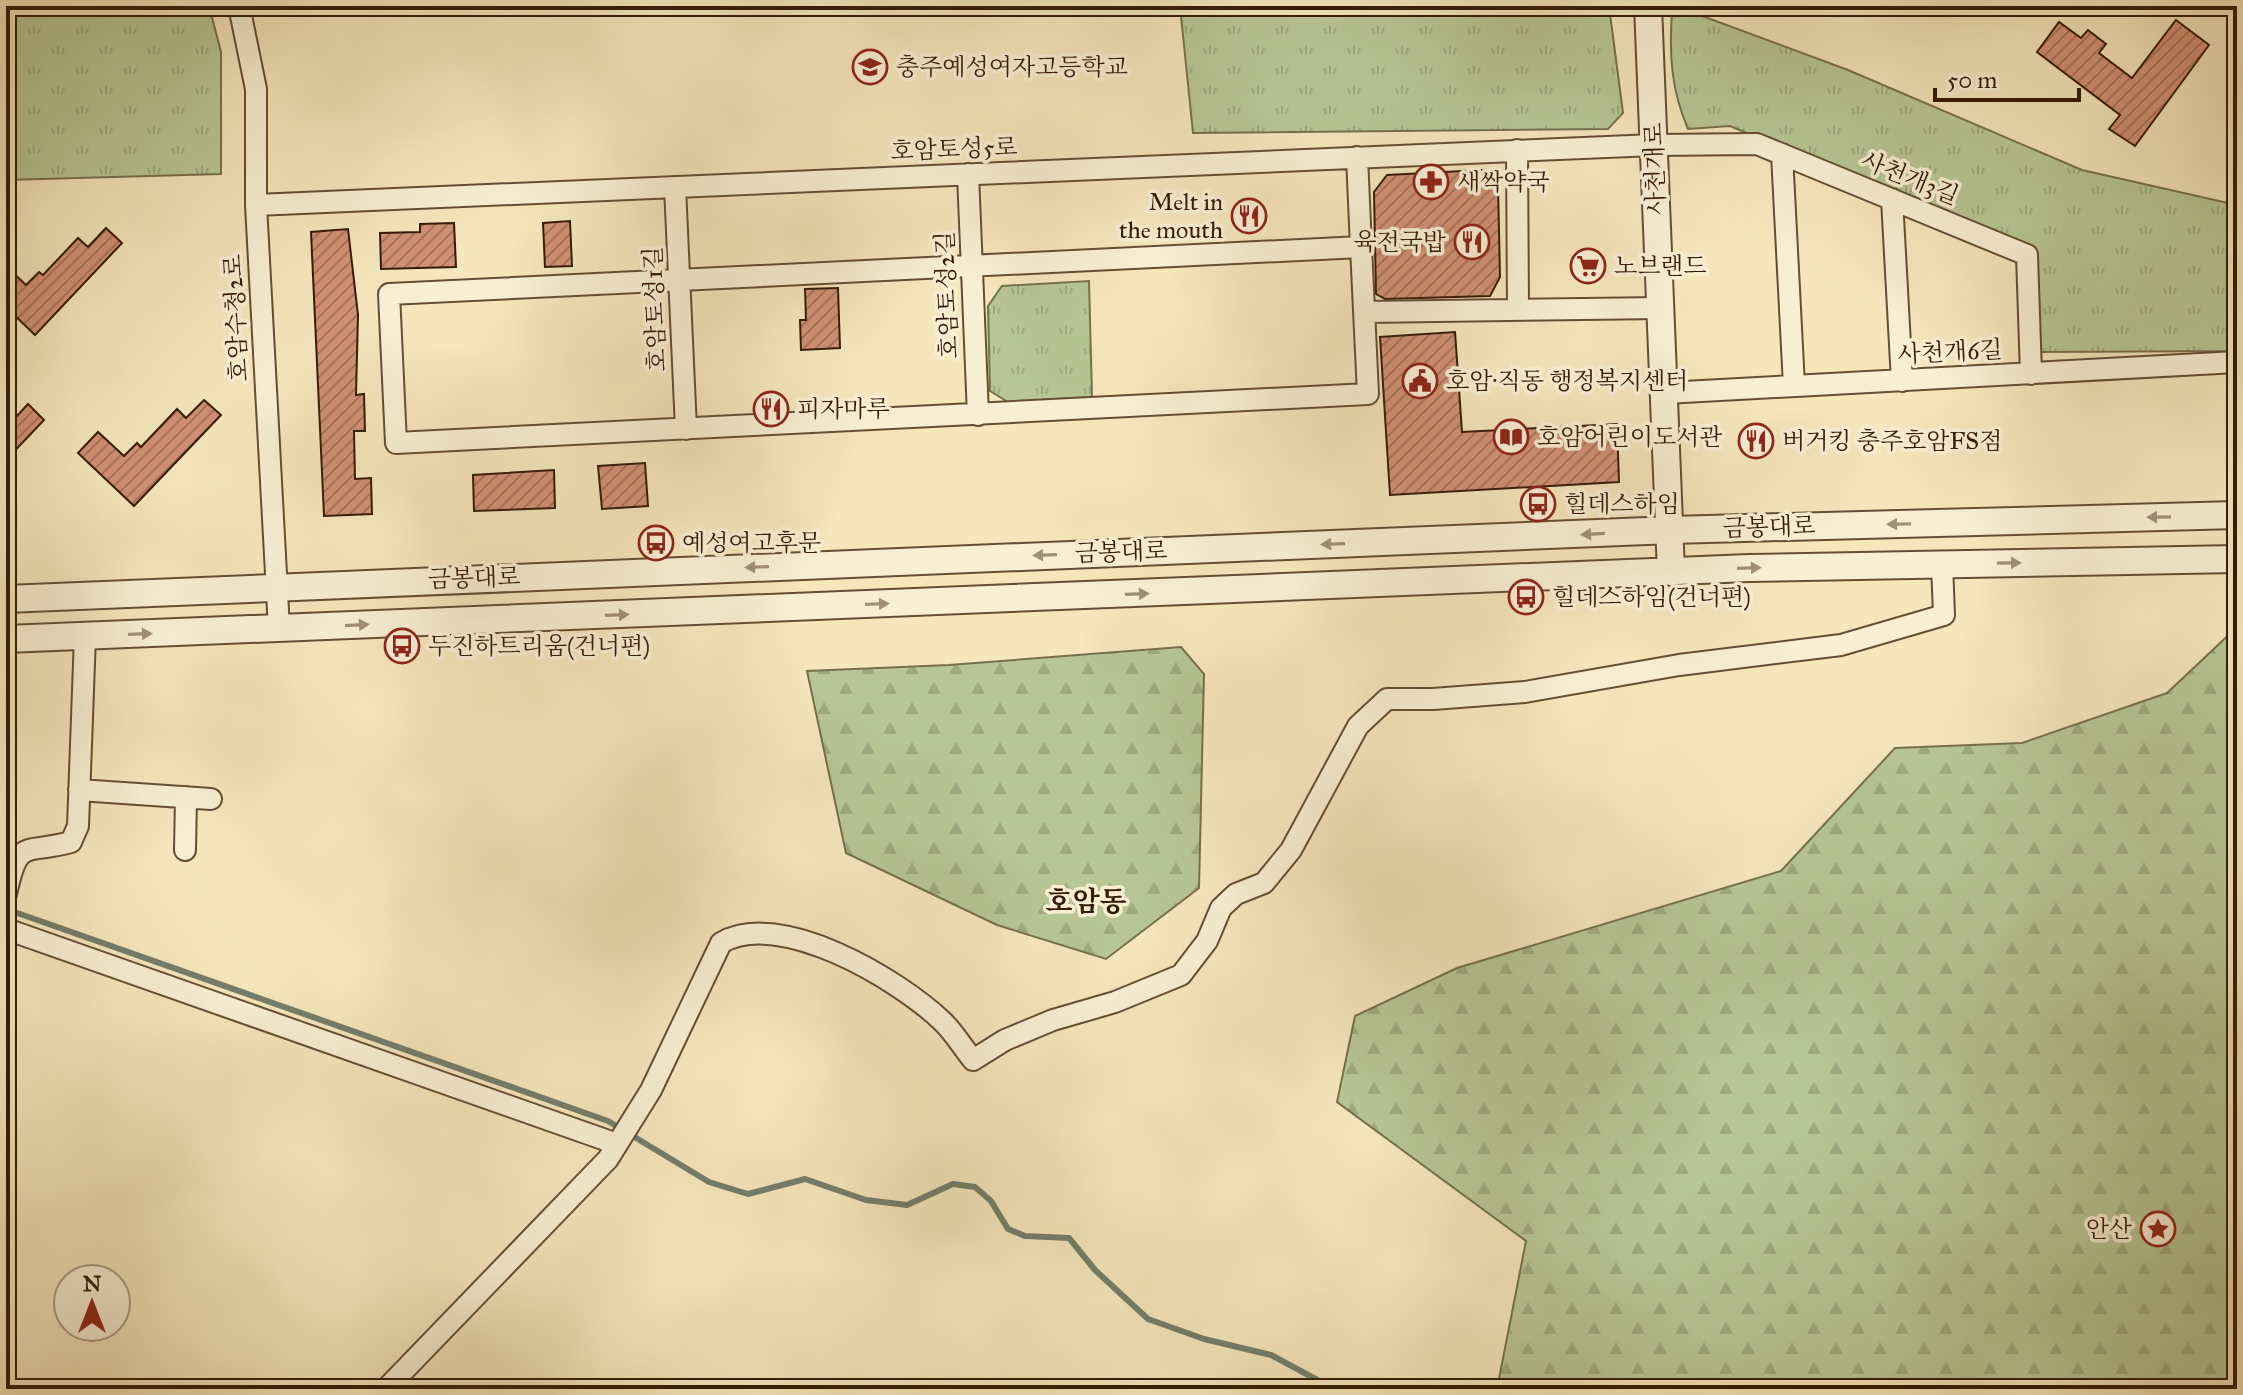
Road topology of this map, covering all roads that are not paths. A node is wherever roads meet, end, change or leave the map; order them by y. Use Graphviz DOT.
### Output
graph roads {
  1 [pos="239,6"];
  2 [pos="1648,6"];
  3 [pos="1654,145"];
  4 [pos="1517,150"];
  5 [pos="1782,154"];
  6 [pos="1357,157"];
  7 [pos="968,174"];
  8 [pos="675,187"];
  9 [pos="1892,199"];
  10 [pos="256,205"];
  11 [pos="1361,247"];
  12 [pos="972,266"];
  13 [pos="680,280"];
  14 [pos="1661,308"];
  15 [pos="1518,309"];
  16 [pos="1365,312"];
  17 [pos="2237,362"];
  18 [pos="2031,374"];
  19 [pos="1902,381"];
  20 [pos="1794,386"];
  21 [pos="1665,393"];
  22 [pos="978,415"];
  23 [pos="686,429"];
  24 [pos="2237,515"];
  25 [pos="1671,530"];
  26 [pos="2237,559"];
  27 [pos="1942,564"];
  28 [pos="1671,572"];
  29 [pos="276,586"];
  30 [pos="6,599"];
  31 [pos="279,629"];
  32 [pos="85,636"];
  33 [pos="6,639"];
  34 [pos="79,790"];
  35 [pos="186,797"];
  36 [pos="211,799"];
  37 [pos="185,850"];
  38 [pos="6,894"];
  39 [pos="6,929"];
  40 [pos="617,1144"];
  41 [pos="386,1389"];
  1 -- 10 [label="street, 호암수청2로"];
  2 -- 3 [label="street, 사천개로"];
  3 -- 4 [label="street, 호암토성5로"];
  3 -- 5 [label="street, 사천개3길"];
  3 -- 14 [label="street, 사천개로"];
  4 -- 6 [label="street, 호암토성5로"];
  4 -- 15 [label="street"];
  5 -- 9 [label="street, 사천개3길"];
  5 -- 20 [label="street"];
  6 -- 7 [label="street, 호암토성5로"];
  6 -- 11 [label="street"];
  7 -- 8 [label="street, 호암토성5로"];
  7 -- 12 [label="street, 호암토성2길"];
  8 -- 10 [label="street, 호암토성5로"];
  8 -- 13 [label="street, 호암토성1길"];
  9 -- 18 [label="street, 사천개3길"];
  9 -- 19 [label="street"];
  10 -- 29 [label="street, 호암수청2로"];
  11 -- 12 [label="street"];
  11 -- 16 [label="street"];
  12 -- 13 [label="street"];
  12 -- 22 [label="street, 호암토성2길"];
  13 -- 23 [label="street, 호암토성1길"];
  13 -- 23 [label="street"];
  14 -- 15 [label="street"];
  14 -- 21 [label="street, 사천개로"];
  15 -- 16 [label="street"];
  16 -- 22 [label="street"];
  17 -- 18 [label="street, 사천개6길"];
  18 -- 19 [label="street, 사천개6길"];
  19 -- 20 [label="street, 사천개6길"];
  20 -- 21 [label="street, 사천개6길"];
  21 -- 25 [label="street, 사천개로"];
  22 -- 23 [label="street"];
  24 -- 25 [label="street, 금봉대로, one-way"];
  25 -- 28 [label="street, 사천개로"];
  25 -- 29 [label="street, 금봉대로, one-way"];
  27 -- 26 [label="street, 금봉대로, one-way"];
  28 -- 27 [label="street, 금봉대로, one-way"];
  27 -- 40 [label="street"];
  31 -- 28 [label="street, 금봉대로, one-way"];
  29 -- 30 [label="street, 금봉대로"];
  29 -- 31 [label="street, 호암수청2로"];
  32 -- 31 [label="street, 금봉대로, one-way"];
  32 -- 33 [label="street, 금봉대로"];
  32 -- 34 [label="street"];
  34 -- 35 [label="street"];
  34 -- 38 [label="street"];
  35 -- 36 [label="street"];
  35 -- 37 [label="street"];
  39 -- 40 [label="street"];
  40 -- 41 [label="street"];
}
